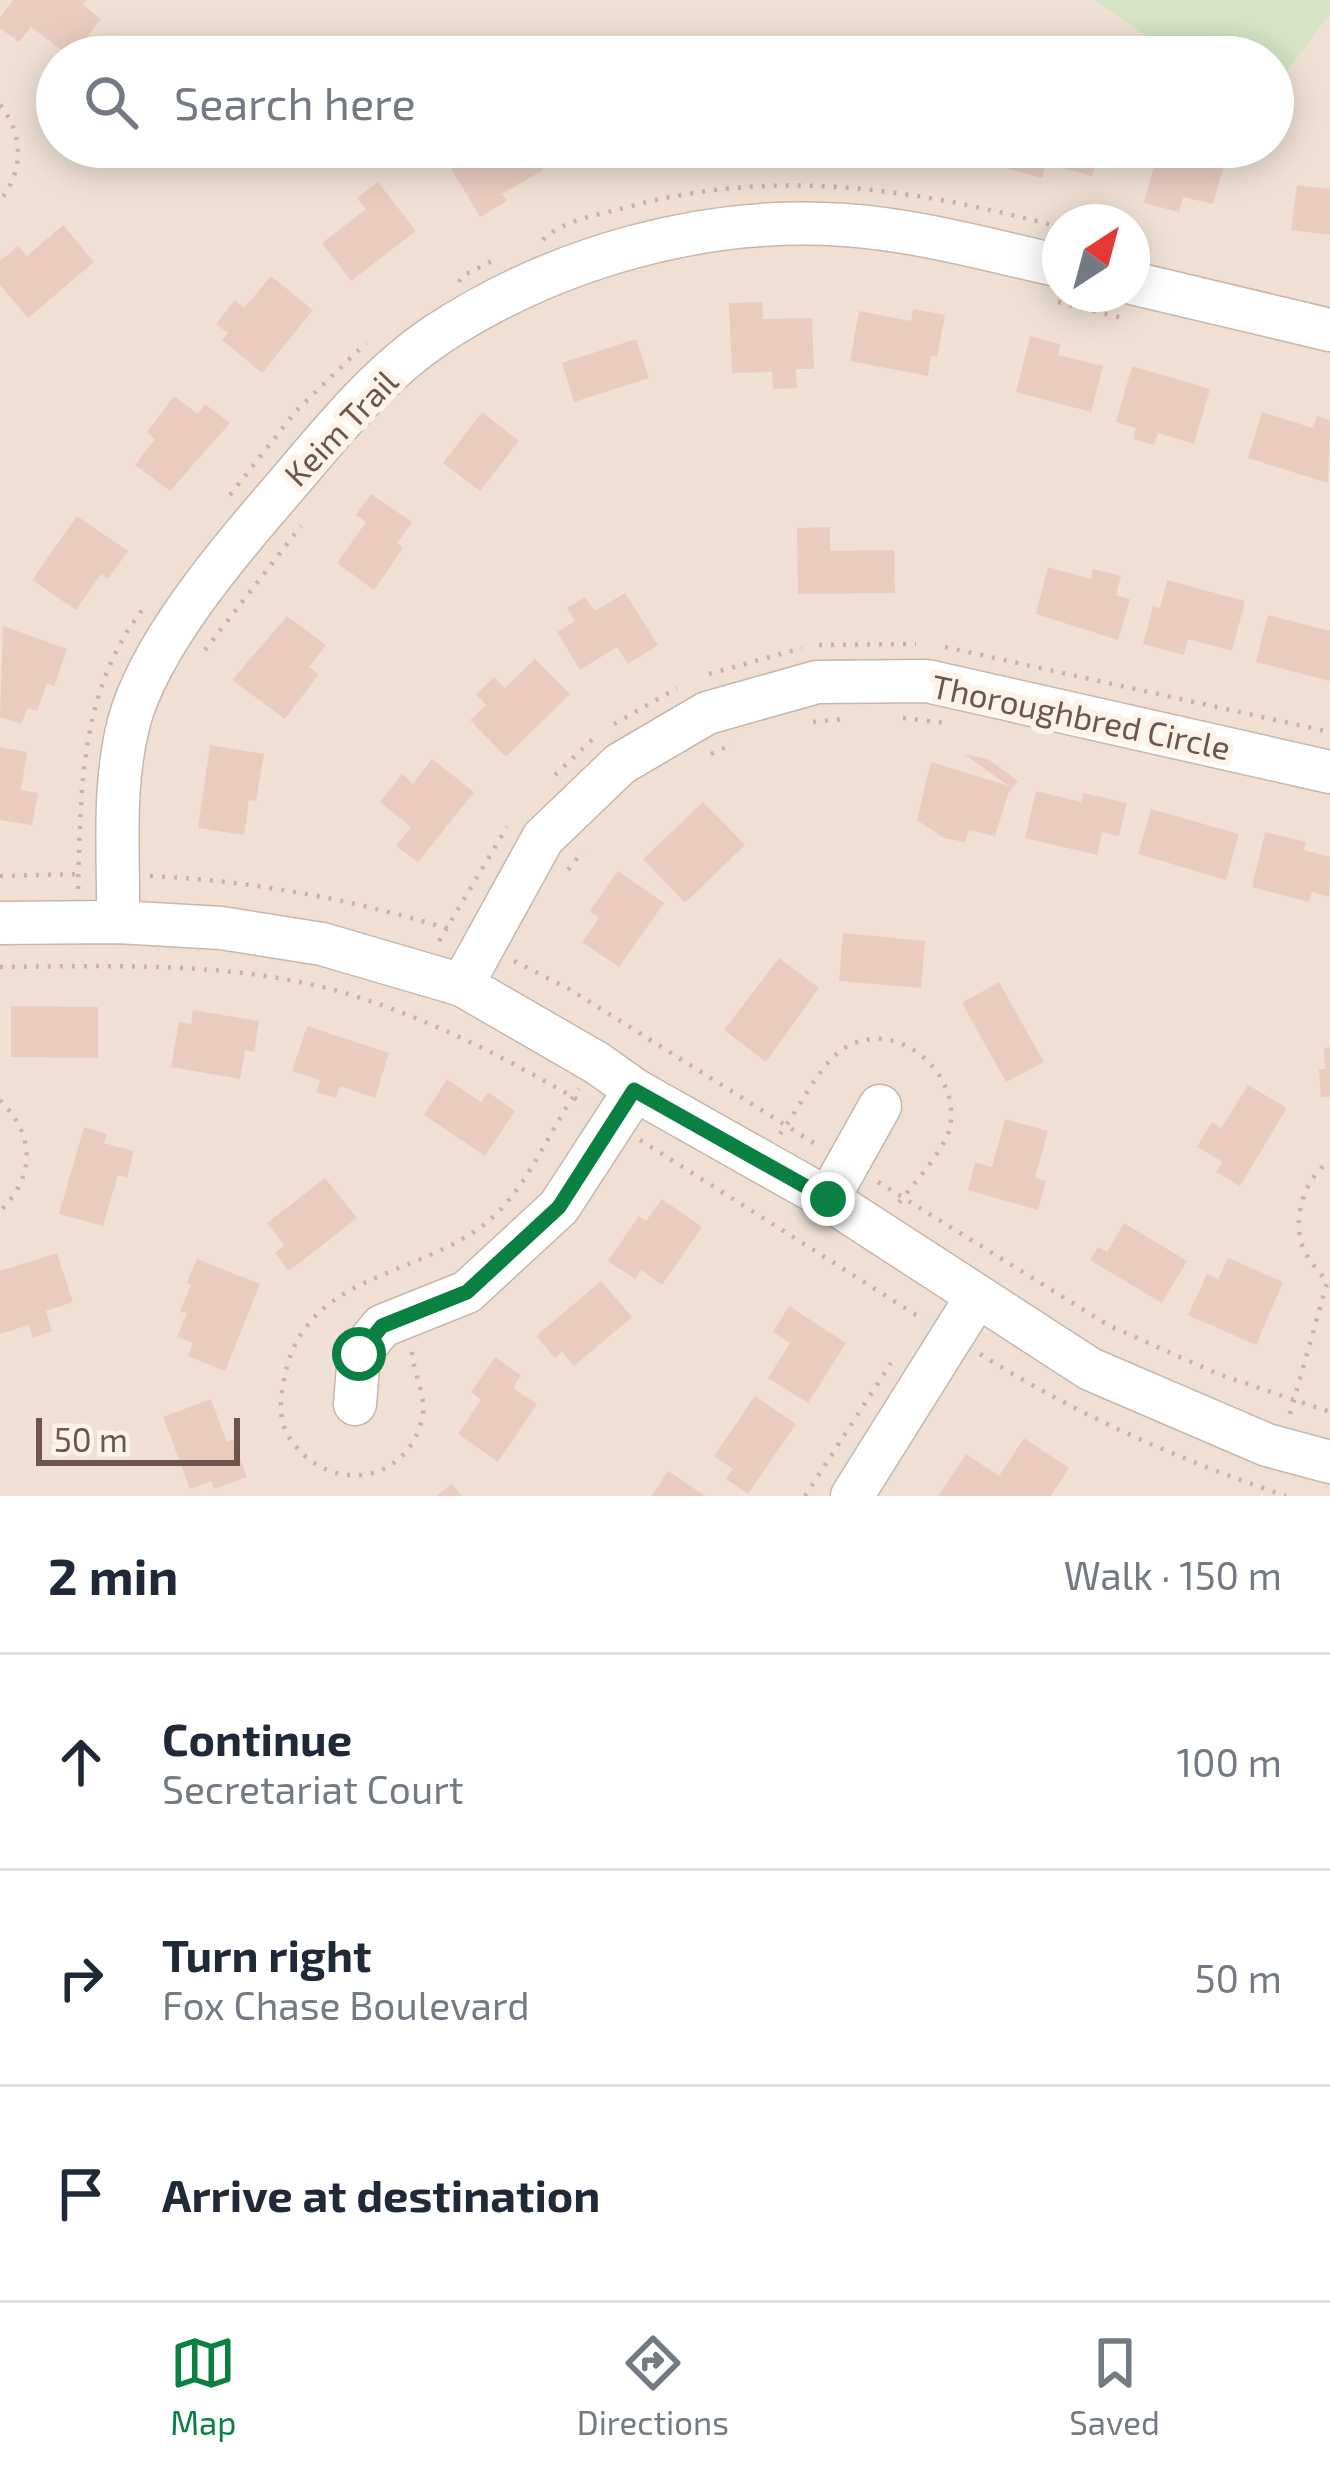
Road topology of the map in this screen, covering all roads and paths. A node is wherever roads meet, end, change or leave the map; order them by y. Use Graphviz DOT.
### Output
graph roads {
  1 [pos="0,105"];
  2 [pos="0,201"];
  3 [pos="1042,223"];
  4 [pos="539,244"];
  5 [pos="501,257"];
  6 [pos="1042,278"];
  7 [pos="451,291"];
  8 [pos="1150,305"];
  9 [pos="1330,330"];
  10 [pos="369,341"];
  11 [pos="230,494"];
  12 [pos="300,526"];
  13 [pos="149,600"];
  14 [pos="192,666"];
  15 [pos="707,675"];
  16 [pos="688,683"];
  17 [pos="857,718"];
  18 [pos="903,718"];
  19 [pos="811,722"];
  20 [pos="947,723"];
  21 [pos="1330,732"];
  22 [pos="745,739"];
  23 [pos="710,754"];
  24 [pos="1330,772"];
  25 [pos="551,779"];
  26 [pos="520,813"];
  27 [pos="582,852"];
  28 [pos="154,859"];
  29 [pos="558,885"];
  30 [pos="78,895"];
  31 [pos="156,896"];
  32 [pos="118,922"];
  33 [pos="0,923"];
  34 [pos="524,946"];
  35 [pos="433,951"];
  36 [pos="0,967"];
  37 [pos="506,979"];
  38 [pos="462,985"];
  39 [pos="0,1100"];
  40 [pos="880,1106"];
  41 [pos="624,1107"];
  42 [pos="1330,1161"];
  43 [pos="828,1199"];
  44 [pos="0,1211"];
  45 [pos="976,1298"];
  46 [pos="935,1319"];
  47 [pos="896,1355"];
  48 [pos="356,1404"];
  49 [pos="1288,1419"];
  50 [pos="1330,1462"];
  51 [pos="805,1496"];
  52 [pos="852,1496"];
  53 [pos="1286,1496"];
  1 -- 2 [label="path"];
  3 -- 4 [label="path"];
  5 -- 7 [label="path"];
  6 -- 32 [label="street, Keim Trail"];
  8 -- 9 [label="street"];
  10 -- 11 [label="path"];
  12 -- 14 [label="path"];
  13 -- 30 [label="path"];
  15 -- 21 [label="path"];
  16 -- 25 [label="path"];
  17 -- 19 [label="path"];
  18 -- 20 [label="path"];
  22 -- 23 [label="path"];
  24 -- 38 [label="street, Thoroughbred Circle"];
  26 -- 35 [label="path"];
  27 -- 29 [label="path"];
  28 -- 31 [label="path"];
  32 -- 33 [label="street"];
  32 -- 38 [label="street"];
  34 -- 37 [label="path"];
  36 -- 41 [label="path"];
  38 -- 41 [label="street"];
  39 -- 44 [label="path"];
  40 -- 43 [label="street"];
  41 -- 43 [label="street"];
  41 -- 46 [label="path"];
  41 -- 48 [label="street"];
  42 -- 49 [label="path"];
  43 -- 45 [label="street"];
  45 -- 46 [label="street"];
  45 -- 50 [label="street"];
  46 -- 52 [label="street"];
  46 -- 53 [label="path"];
  47 -- 51 [label="path"];
}
